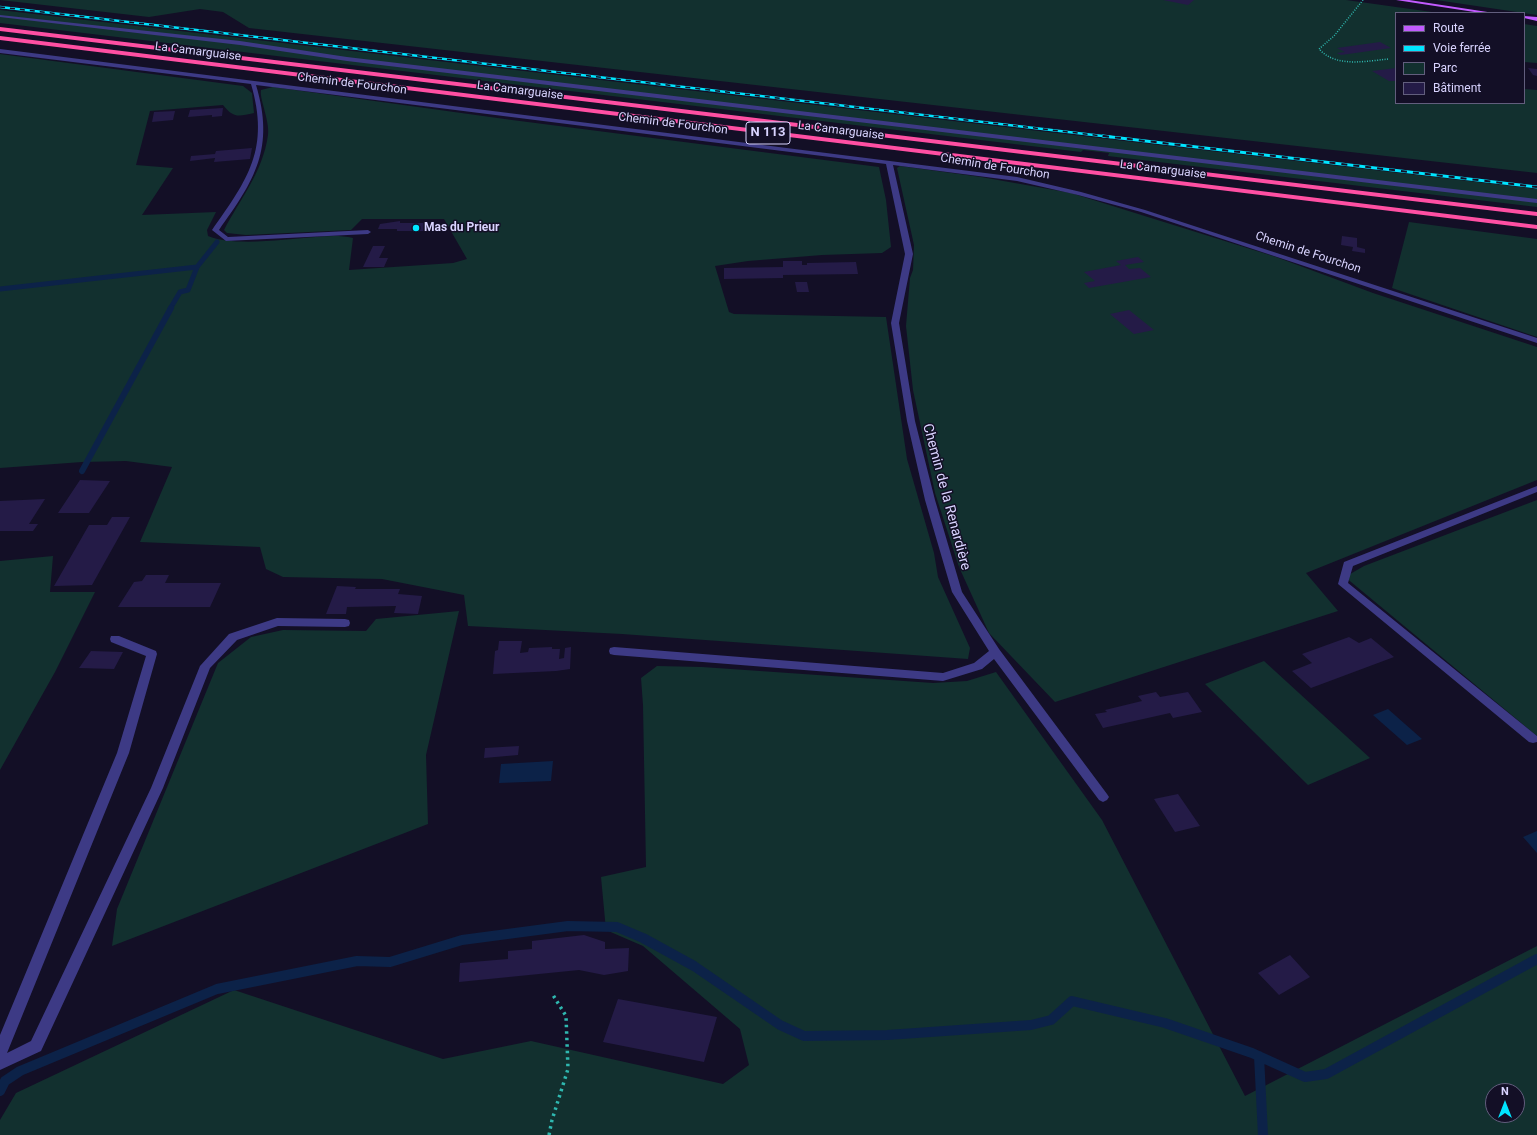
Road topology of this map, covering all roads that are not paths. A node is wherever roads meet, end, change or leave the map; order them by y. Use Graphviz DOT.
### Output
graph roads {
  1 [pos="1398,0"];
  2 [pos="1485,12"];
  3 [pos="0,16"];
  4 [pos="1525,18"];
  5 [pos="1537,19"];
  6 [pos="0,29"];
  7 [pos="0,38"];
  8 [pos="0,51"];
  9 [pos="253,83"];
  10 [pos="889,162"];
  11 [pos="1537,201"];
  12 [pos="1537,214"];
  13 [pos="1537,229"];
  14 [pos="368,232"];
  15 [pos="1537,341"];
  16 [pos="1537,489"];
  17 [pos="345,624"];
  18 [pos="115,640"];
  19 [pos="614,651"];
  20 [pos="995,652"];
  21 [pos="1533,739"];
  22 [pos="1103,797"];
  23 [pos="0,1052"];
  24 [pos="0,1063"];
  1 -- 2 [label="main road"];
  3 -- 11 [label="street"];
  4 -- 5 [label="main road"];
  6 -- 12 [label="highway, La Camarguaise / N 113"];
  7 -- 13 [label="highway, La Camarguaise / N 113"];
  8 -- 9 [label="street, Chemin de Fourchon"];
  9 -- 10 [label="street, Chemin de Fourchon"];
  9 -- 14 [label="street"];
  10 -- 15 [label="street, Chemin de Fourchon"];
  10 -- 20 [label="street, Chemin de la Renardière"];
  16 -- 21 [label="street"];
  17 -- 24 [label="street"];
  18 -- 23 [label="street"];
  19 -- 20 [label="street"];
  20 -- 22 [label="street, Chemin de la Renardière"];
}
